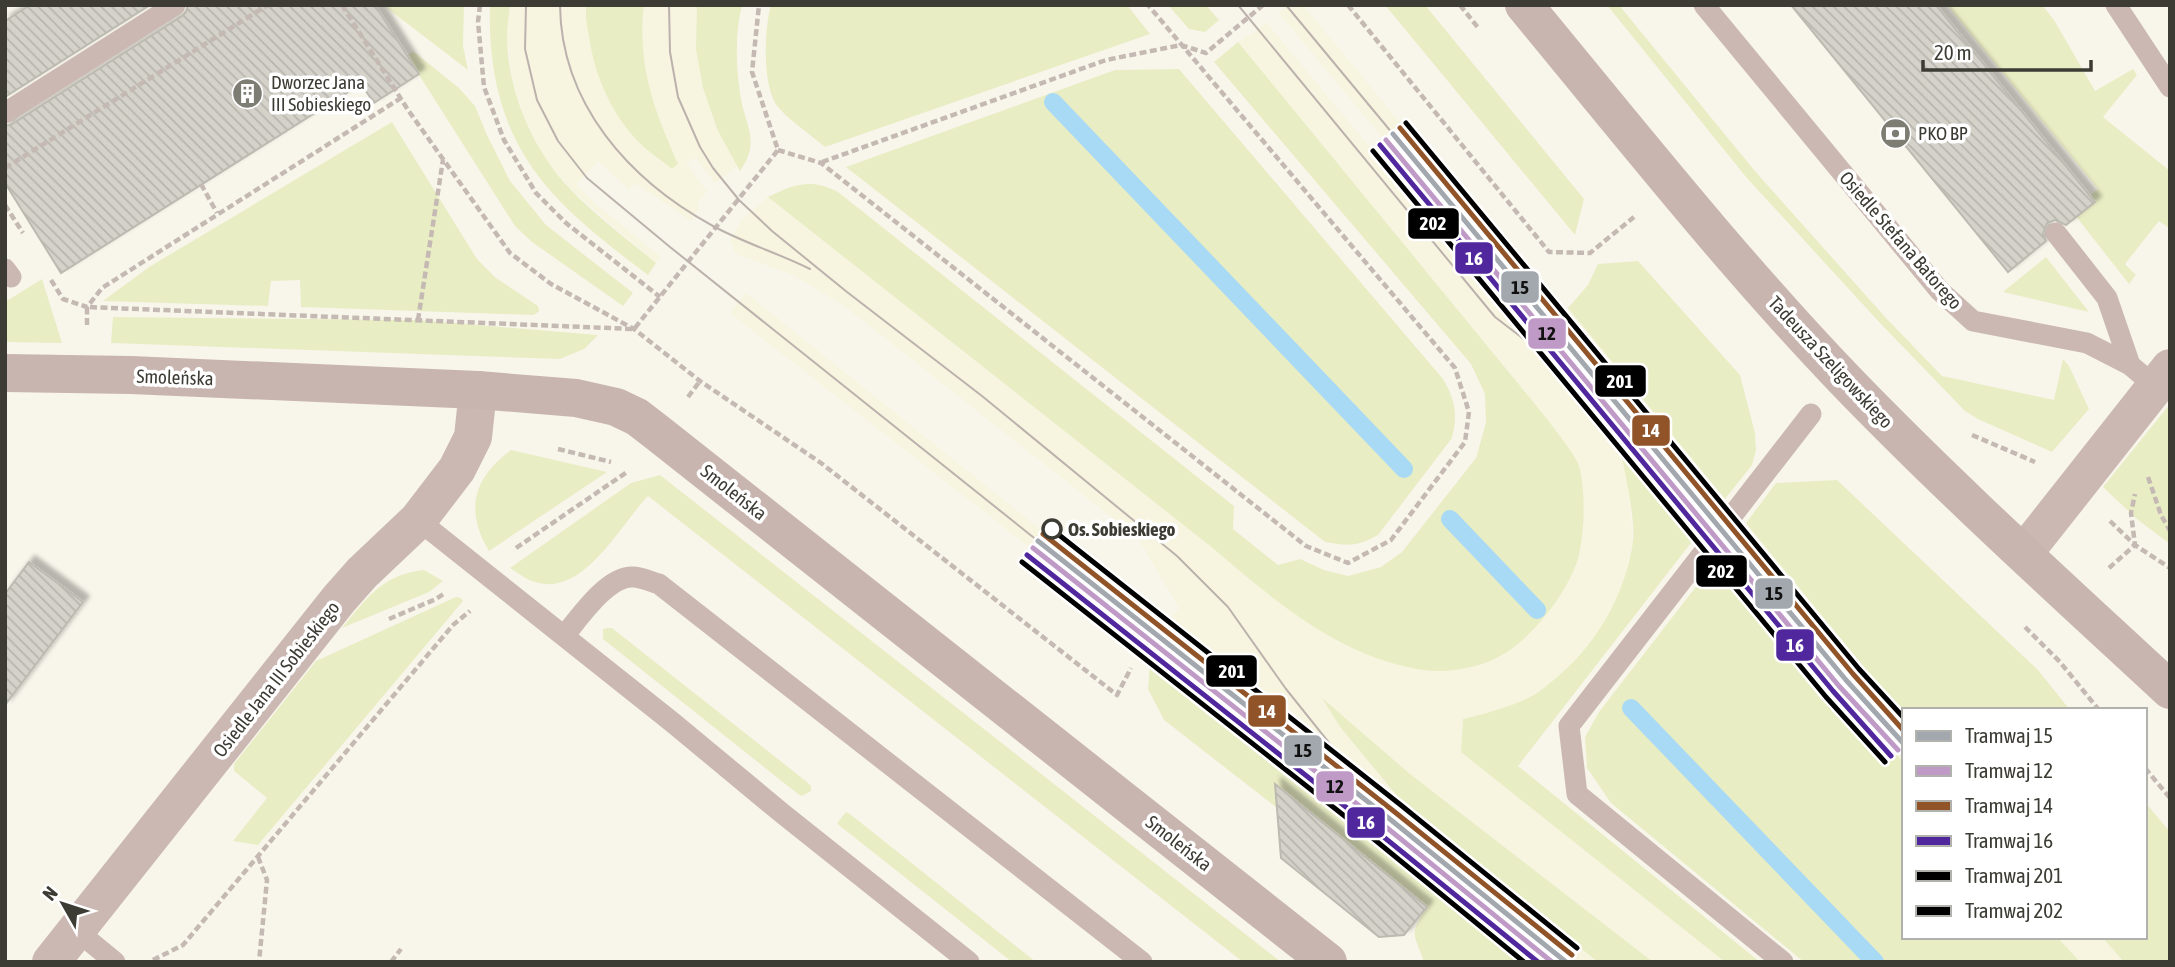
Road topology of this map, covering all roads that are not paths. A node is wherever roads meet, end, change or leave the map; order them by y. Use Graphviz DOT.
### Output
graph roads {
  1 [pos="175,5"];
  2 [pos="1524,5"];
  3 [pos="1704,5"];
  4 [pos="2116,5"];
  5 [pos="2170,87"];
  6 [pos="5,113"];
  7 [pos="2056,233"];
  8 [pos="5,373"];
  9 [pos="2152,373"];
  10 [pos="478,390"];
  11 [pos="1811,414"];
  12 [pos="418,520"];
  13 [pos="2024,553"];
  14 [pos="564,636"];
  15 [pos="2170,690"];
  16 [pos="76,930"];
  17 [pos="51,962"];
  18 [pos="115,962"];
  19 [pos="969,962"];
  20 [pos="1142,962"];
  21 [pos="1328,962"];
  22 [pos="1783,962"];
  1 -- 6 [label="lane"];
  2 -- 13 [label="street, Tadeusza Szeligowskiego"];
  3 -- 9 [label="lane, Osiedle Stefana Batorego"];
  4 -- 5 [label="lane"];
  7 -- 9 [label="lane"];
  8 -- 10 [label="street, Smoleńska"];
  9 -- 13 [label="street"];
  10 -- 12 [label="street, Osiedle Jana III Sobieskiego"];
  10 -- 21 [label="street, Smoleńska"];
  11 -- 22 [label="lane"];
  12 -- 14 [label="lane"];
  12 -- 16 [label="street, Osiedle Jana III Sobieskiego"];
  13 -- 15 [label="street, Tadeusza Szeligowskiego"];
  14 -- 19 [label="lane"];
  14 -- 20 [label="lane"];
  16 -- 17 [label="street, Osiedle Jana III Sobieskiego"];
  16 -- 18 [label="lane"];
}
